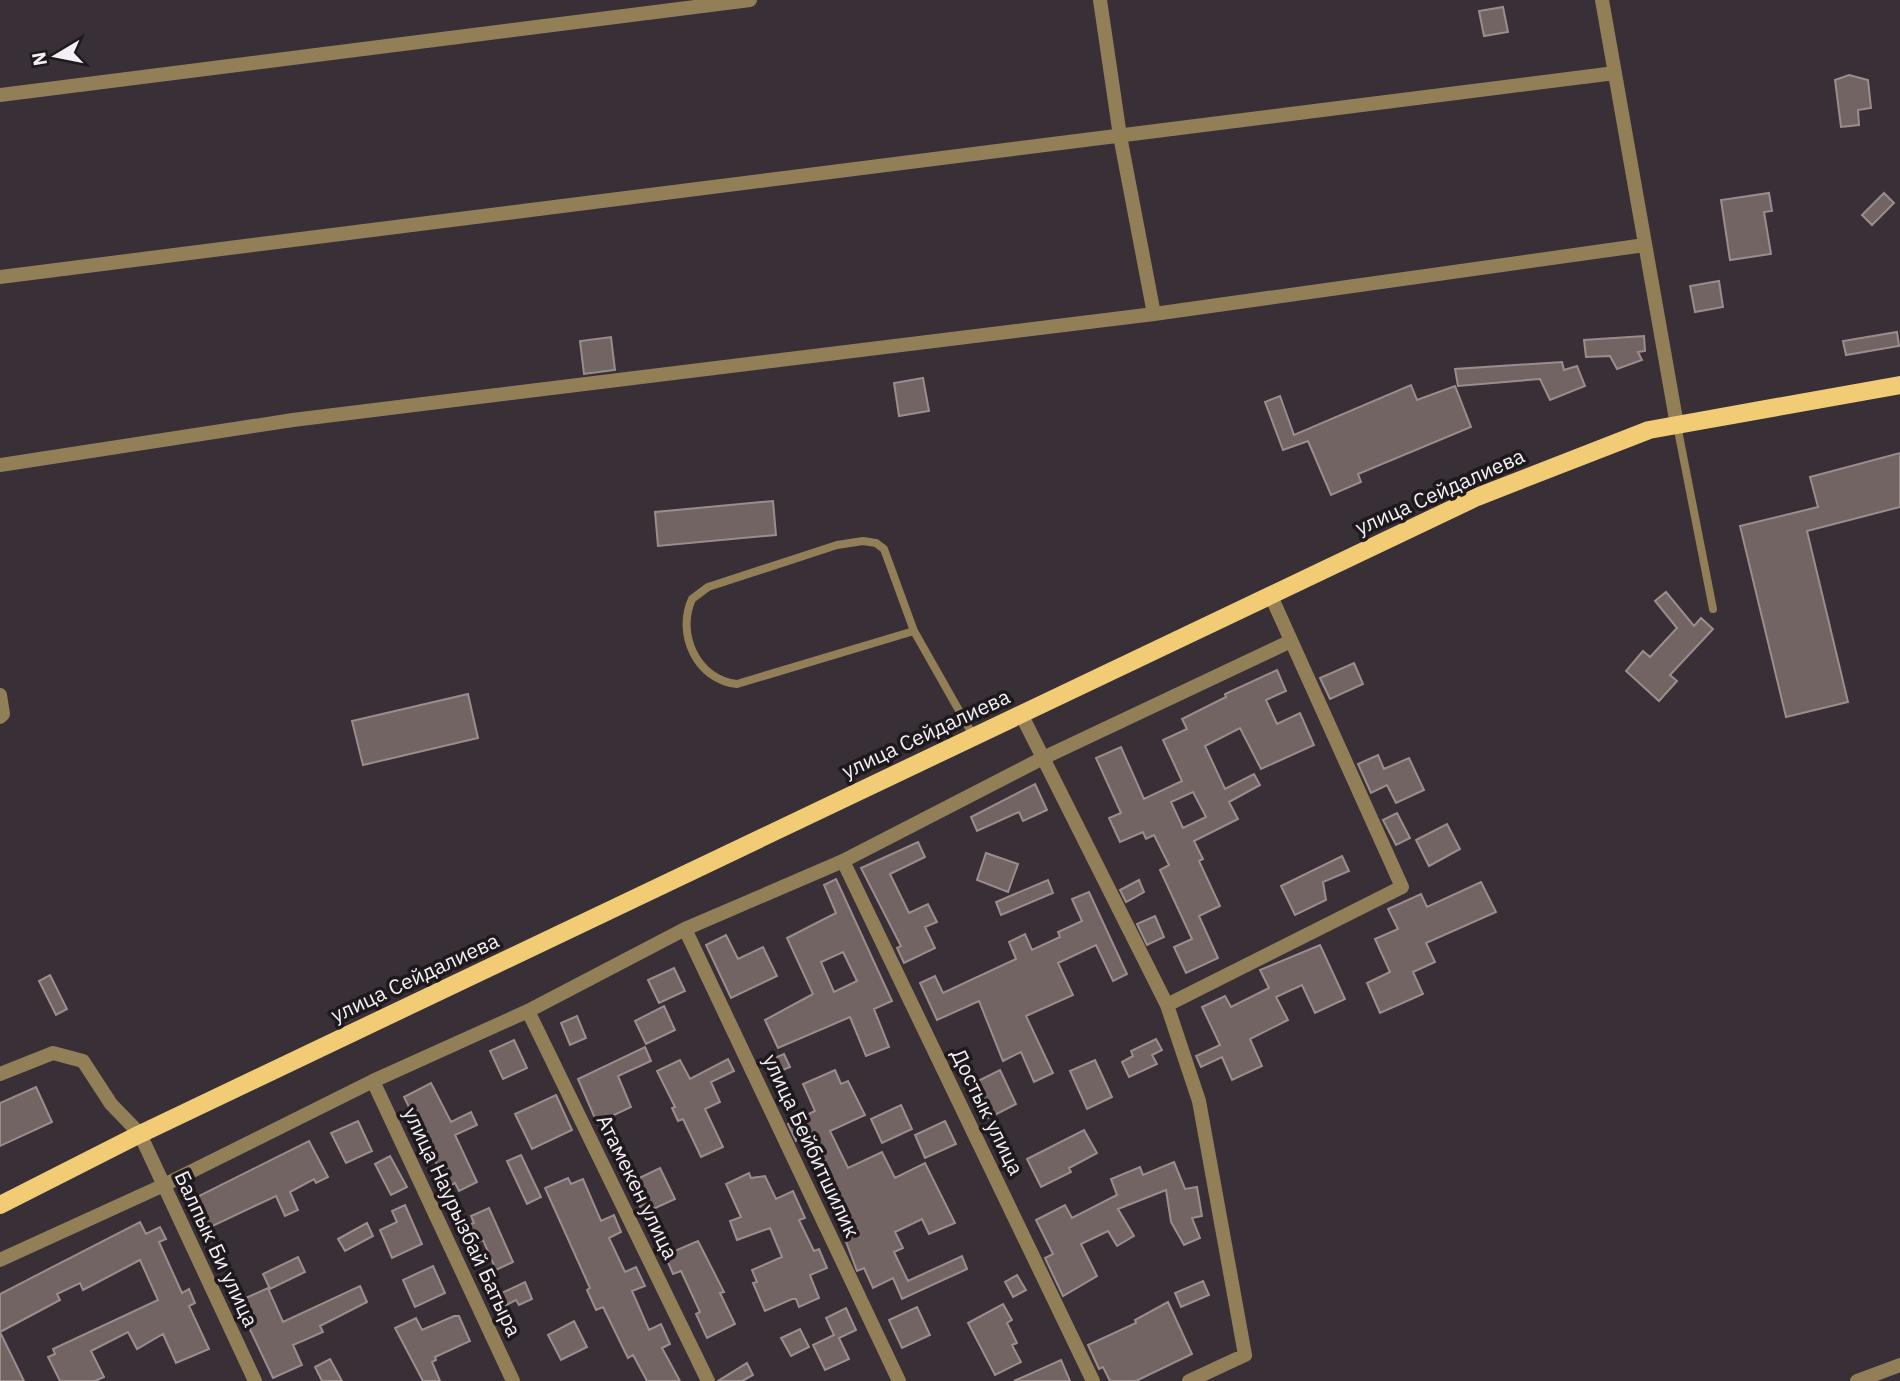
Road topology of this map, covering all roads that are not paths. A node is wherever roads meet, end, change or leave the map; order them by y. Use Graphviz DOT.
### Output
graph roads {
  1 [pos="750,0"];
  2 [pos="1100,0"];
  3 [pos="1602,0"];
  4 [pos="1615,73"];
  5 [pos="0,95"];
  6 [pos="1120,136"];
  7 [pos="1645,245"];
  8 [pos="0,277"];
  9 [pos="1154,314"];
  10 [pos="1900,385"];
  11 [pos="1677,425"];
  12 [pos="0,465"];
  13 [pos="1270,596"];
  14 [pos="1713,609"];
  15 [pos="914,631"];
  16 [pos="1291,640"];
  17 [pos="0,695"];
  18 [pos="1021,714"];
  19 [pos="0,717"];
  20 [pos="974,737"];
  21 [pos="1043,758"];
  22 [pos="843,862"];
  23 [pos="685,929"];
  24 [pos="1167,1005"];
  25 [pos="528,1011"];
  26 [pos="0,1073"];
  27 [pos="373,1081"];
  28 [pos="140,1134"];
  29 [pos="164,1185"];
  30 [pos="0,1205"];
  31 [pos="0,1260"];
  32 [pos="1900,1365"];
  33 [pos="255,1381"];
  34 [pos="513,1381"];
  35 [pos="708,1381"];
  36 [pos="899,1381"];
  37 [pos="1093,1381"];
  38 [pos="1189,1381"];
  39 [pos="1857,1381"];
  1 -- 5 [label="street"];
  2 -- 6 [label="street"];
  3 -- 4 [label="street"];
  4 -- 6 [label="street"];
  4 -- 7 [label="street"];
  6 -- 8 [label="street"];
  6 -- 9 [label="street"];
  7 -- 9 [label="street"];
  7 -- 11 [label="street"];
  9 -- 12 [label="street"];
  10 -- 11 [label="main road, улица Сейдалиева"];
  11 -- 13 [label="main road, улица Сейдалиева"];
  11 -- 14 [label="lane"];
  13 -- 16 [label="street"];
  13 -- 18 [label="main road, улица Сейдалиева"];
  15 -- 15 [label="lane"];
  15 -- 20 [label="lane"];
  16 -- 21 [label="street"];
  16 -- 24 [label="street"];
  17 -- 19 [label="street"];
  18 -- 20 [label="main road, улица Сейдалиева"];
  18 -- 21 [label="street"];
  20 -- 28 [label="main road, улица Сейдалиева"];
  21 -- 22 [label="street"];
  21 -- 24 [label="street"];
  22 -- 23 [label="street"];
  22 -- 37 [label="street, Достык улица"];
  23 -- 25 [label="street"];
  23 -- 36 [label="street, улица Бейбитшилик"];
  24 -- 38 [label="street"];
  25 -- 27 [label="street"];
  25 -- 35 [label="street, Атамекен улица"];
  26 -- 28 [label="street, Балпык Би улица"];
  27 -- 29 [label="street"];
  27 -- 34 [label="street, улица Наурызбай Батыра"];
  28 -- 29 [label="street, Балпык Би улица"];
  28 -- 30 [label="main road, улица Сейдалиева"];
  29 -- 31 [label="street"];
  29 -- 33 [label="street, Балпык Би улица"];
  32 -- 39 [label="street"];
}
